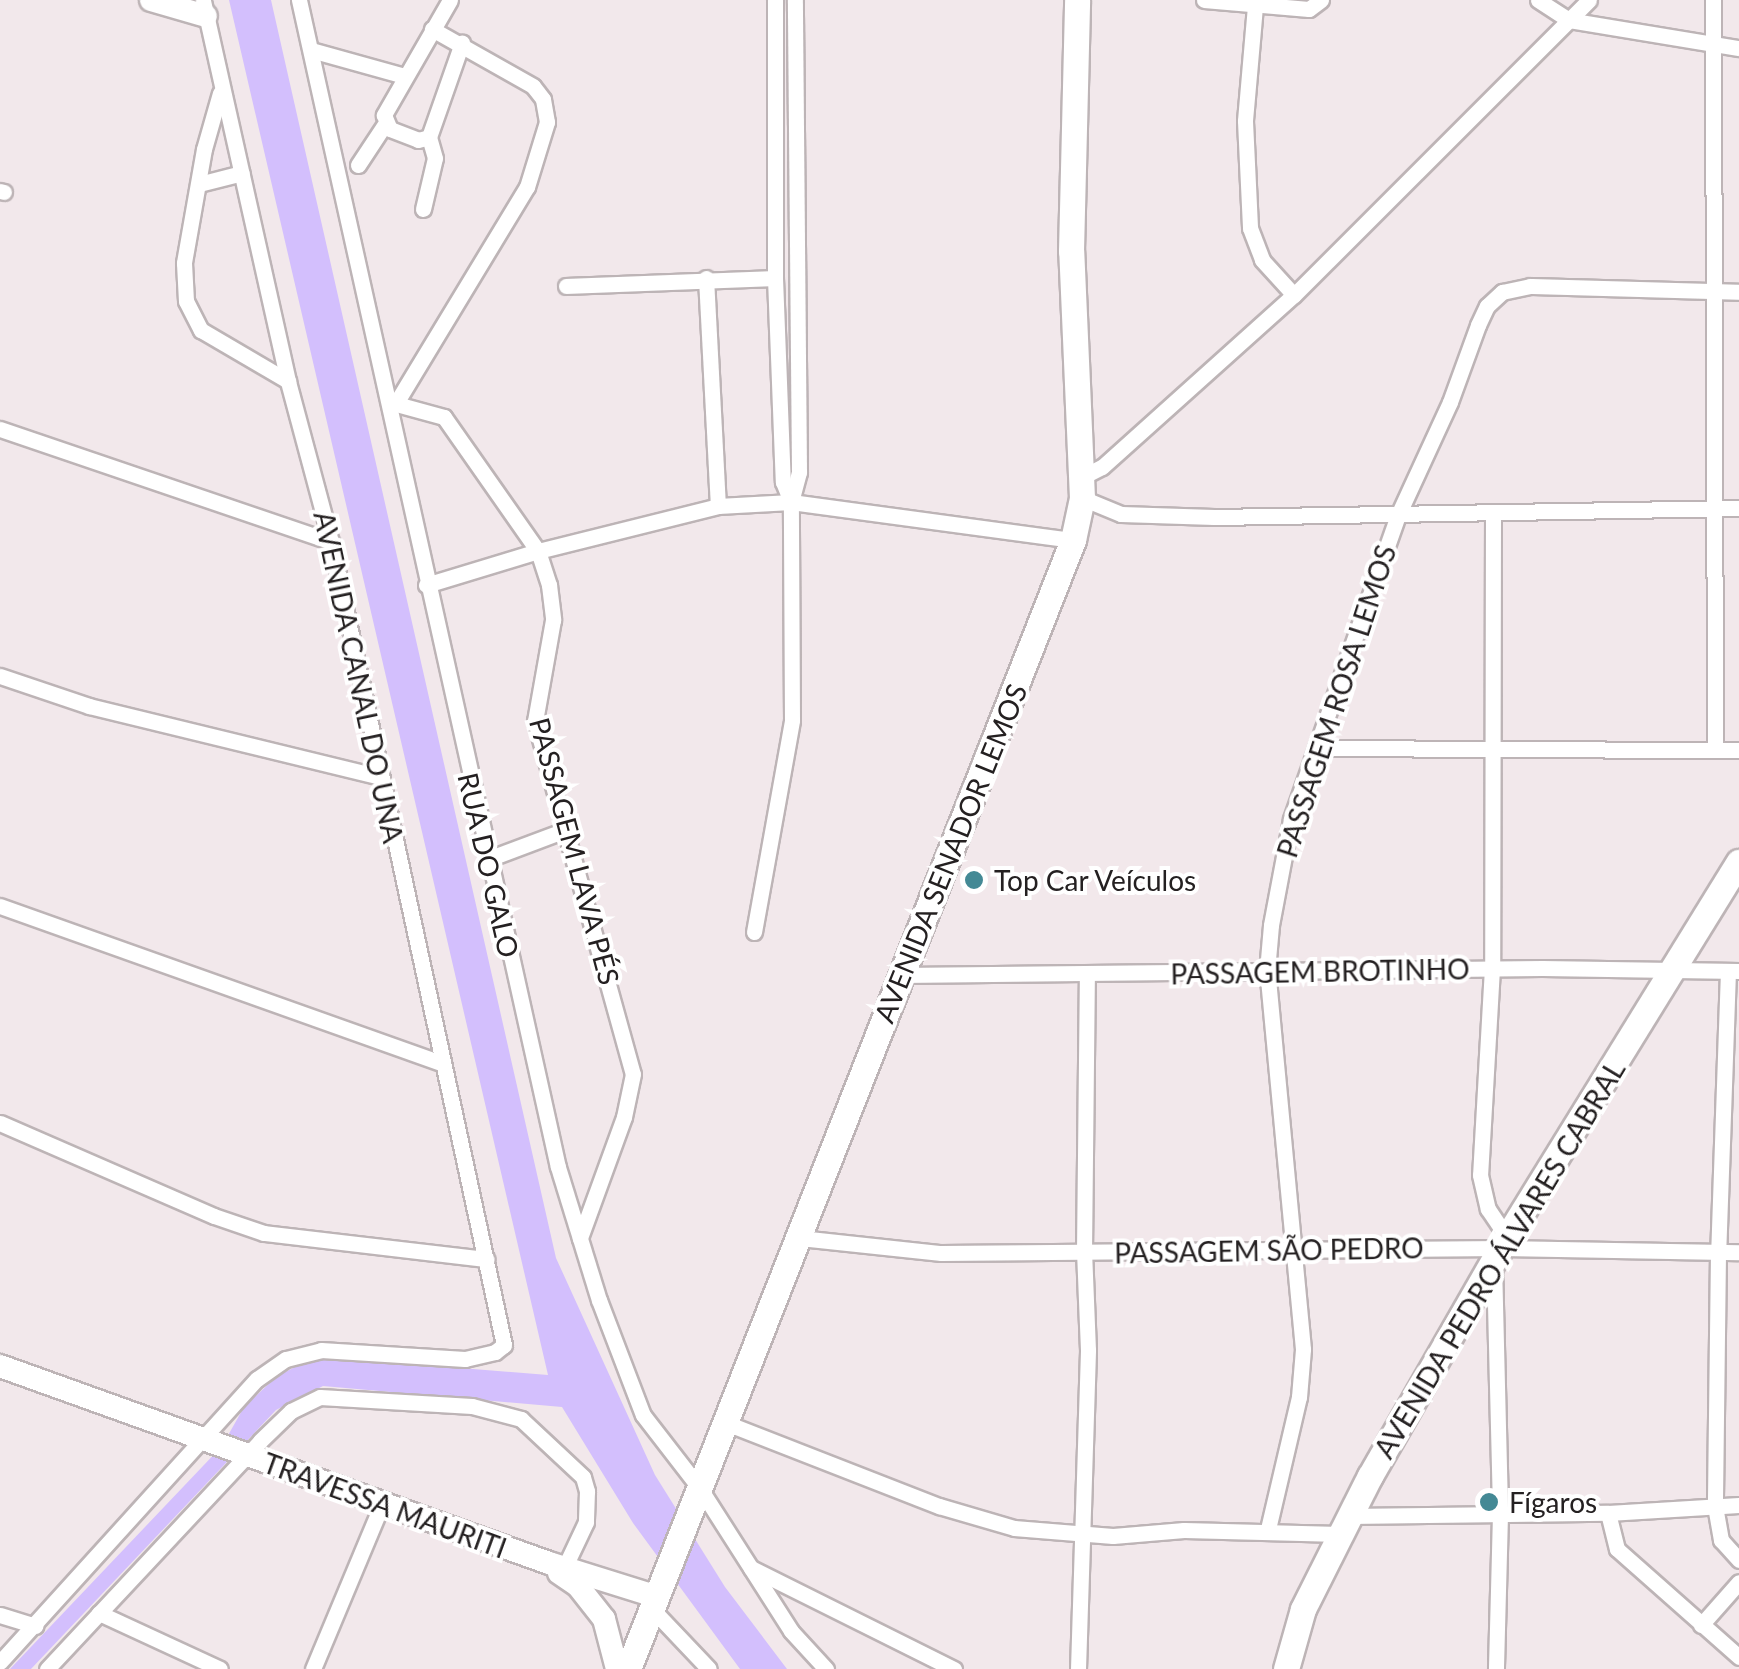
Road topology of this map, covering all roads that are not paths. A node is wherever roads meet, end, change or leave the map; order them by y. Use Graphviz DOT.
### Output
graph roads {
  1 [pos="151,0"];
  2 [pos="299,0"];
  3 [pos="450,0"];
  4 [pos="775,0"];
  5 [pos="796,0"];
  6 [pos="1077,0"];
  7 [pos="1204,0"];
  8 [pos="1321,0"];
  9 [pos="1538,0"];
  10 [pos="1589,0"];
  11 [pos="1713,0"];
  12 [pos="1256,6"];
  13 [pos="204,8"];
  14 [pos="1569,20"];
  15 [pos="432,29"];
  16 [pos="1714,42"];
  17 [pos="462,43"];
  18 [pos="1739,48"];
  19 [pos="310,50"];
  20 [pos="405,76"];
  21 [pos="221,91"];
  22 [pos="385,124"];
  23 [pos="429,137"];
  24 [pos="358,165"];
  25 [pos="242,173"];
  26 [pos="198,184"];
  27 [pos="423,208"];
  28 [pos="706,278"];
  29 [pos="775,278"];
  30 [pos="566,286"];
  31 [pos="1716,292"];
  32 [pos="1739,292"];
  33 [pos="1294,295"];
  34 [pos="288,381"];
  35 [pos="393,402"];
  36 [pos="0,429"];
  37 [pos="1082,488"];
  38 [pos="791,502"];
  39 [pos="718,506"];
  40 [pos="1712,508"];
  41 [pos="1739,508"];
  42 [pos="1399,514"];
  43 [pos="1493,514"];
  44 [pos="1073,540"];
  45 [pos="330,542"];
  46 [pos="538,551"];
  47 [pos="426,585"];
  48 [pos="0,676"];
  49 [pos="1494,746"];
  50 [pos="1316,748"];
  51 [pos="1715,749"];
  52 [pos="1739,750"];
  53 [pos="381,777"];
  54 [pos="568,829"];
  55 [pos="488,858"];
  56 [pos="1739,862"];
  57 [pos="0,906"];
  58 [pos="754,932"];
  59 [pos="1492,968"];
  60 [pos="1675,968"];
  61 [pos="1267,971"];
  62 [pos="1734,971"];
  63 [pos="1087,974"];
  64 [pos="901,975"];
  65 [pos="443,1064"];
  66 [pos="0,1123"];
  67 [pos="580,1238"];
  68 [pos="800,1238"];
  69 [pos="1501,1249"];
  70 [pos="1084,1252"];
  71 [pos="1296,1252"];
  72 [pos="1718,1252"];
  73 [pos="1739,1252"];
  74 [pos="486,1258"];
  75 [pos="0,1366"];
  76 [pos="726,1424"];
  77 [pos="230,1449"];
  78 [pos="700,1490"];
  79 [pos="382,1504"];
  80 [pos="1716,1506"];
  81 [pos="1739,1506"];
  82 [pos="1608,1513"];
  83 [pos="1500,1514"];
  84 [pos="1344,1525"];
  85 [pos="1268,1529"];
  86 [pos="1080,1535"];
  87 [pos="1739,1560"];
  88 [pos="747,1566"];
  89 [pos="558,1568"];
  90 [pos="1739,1582"];
  91 [pos="658,1597"];
  92 [pos="99,1612"];
  93 [pos="0,1615"];
  94 [pos="1702,1625"];
  95 [pos="35,1626"];
  96 [pos="1739,1657"];
  97 [pos="0,1662"];
  98 [pos="47,1669"];
  99 [pos="220,1669"];
  100 [pos="313,1669"];
  101 [pos="616,1669"];
  102 [pos="628,1669"];
  103 [pos="709,1669"];
  104 [pos="826,1669"];
  105 [pos="954,1669"];
  106 [pos="1078,1669"];
  107 [pos="1286,1669"];
  108 [pos="1496,1669"];
  1 -- 13 [label="main road"];
  2 -- 19 [label="street, RUA DO GALO"];
  3 -- 15 [label="street"];
  4 -- 29 [label="street"];
  5 -- 38 [label="street"];
  6 -- 37 [label="main road, AVENIDA SENADOR LEMOS"];
  7 -- 12 [label="street"];
  8 -- 12 [label="street"];
  9 -- 14 [label="street"];
  10 -- 14 [label="street"];
  11 -- 16 [label="street"];
  12 -- 33 [label="street"];
  13 -- 21 [label="street, AVENIDA CANAL DO UNA"];
  14 -- 16 [label="street"];
  14 -- 33 [label="street"];
  15 -- 17 [label="street"];
  15 -- 20 [label="street"];
  16 -- 18 [label="street"];
  16 -- 31 [label="street"];
  17 -- 23 [label="street"];
  17 -- 35 [label="street"];
  19 -- 20 [label="street"];
  19 -- 35 [label="street, RUA DO GALO"];
  20 -- 22 [label="street"];
  21 -- 25 [label="street, AVENIDA CANAL DO UNA"];
  21 -- 26 [label="street"];
  22 -- 23 [label="street"];
  22 -- 24 [label="street"];
  23 -- 27 [label="street"];
  25 -- 26 [label="street"];
  25 -- 34 [label="street, AVENIDA CANAL DO UNA"];
  26 -- 34 [label="street"];
  28 -- 29 [label="street"];
  28 -- 30 [label="street"];
  28 -- 39 [label="street"];
  29 -- 38 [label="street"];
  31 -- 32 [label="street"];
  31 -- 40 [label="street"];
  31 -- 42 [label="street, PASSAGEM ROSA LEMOS"];
  33 -- 37 [label="street"];
  34 -- 45 [label="street, AVENIDA CANAL DO UNA"];
  35 -- 46 [label="street, PASSAGEM LAVA PÉS"];
  35 -- 47 [label="street, RUA DO GALO"];
  36 -- 45 [label="street"];
  37 -- 42 [label="street"];
  37 -- 44 [label="main road, AVENIDA SENADOR LEMOS"];
  38 -- 39 [label="street"];
  38 -- 44 [label="street"];
  38 -- 58 [label="street"];
  39 -- 46 [label="street"];
  40 -- 41 [label="street"];
  40 -- 43 [label="street"];
  40 -- 51 [label="street"];
  42 -- 43 [label="street"];
  42 -- 50 [label="street, PASSAGEM ROSA LEMOS"];
  43 -- 49 [label="street"];
  44 -- 64 [label="main road, AVENIDA SENADOR LEMOS"];
  45 -- 53 [label="street, AVENIDA CANAL DO UNA"];
  46 -- 47 [label="street"];
  46 -- 54 [label="street, PASSAGEM LAVA PÉS"];
  47 -- 55 [label="street, RUA DO GALO"];
  48 -- 53 [label="street"];
  49 -- 50 [label="street"];
  49 -- 51 [label="street"];
  49 -- 59 [label="street"];
  50 -- 61 [label="street, PASSAGEM ROSA LEMOS"];
  51 -- 52 [label="street"];
  53 -- 65 [label="street, AVENIDA CANAL DO UNA"];
  54 -- 55 [label="street"];
  54 -- 67 [label="street, PASSAGEM LAVA PÉS"];
  55 -- 67 [label="street, RUA DO GALO"];
  56 -- 60 [label="main road, AVENIDA PEDRO ÁLVARES CABRAL"];
  57 -- 65 [label="street"];
  59 -- 60 [label="street, PASSAGEM BROTINHO"];
  59 -- 61 [label="street, PASSAGEM BROTINHO"];
  59 -- 69 [label="street"];
  60 -- 62 [label="street, PASSAGEM BROTINHO"];
  60 -- 69 [label="main road, AVENIDA PEDRO ÁLVARES CABRAL"];
  61 -- 63 [label="street, PASSAGEM BROTINHO"];
  61 -- 71 [label="street, PASSAGEM ROSA LEMOS"];
  62 -- 72 [label="street"];
  63 -- 64 [label="street, PASSAGEM BROTINHO"];
  63 -- 70 [label="street"];
  64 -- 68 [label="main road, AVENIDA SENADOR LEMOS"];
  65 -- 74 [label="street, AVENIDA CANAL DO UNA"];
  66 -- 74 [label="street"];
  67 -- 78 [label="street, RUA DO GALO"];
  68 -- 70 [label="street, PASSAGEM SÃO PEDRO"];
  68 -- 76 [label="main road, AVENIDA SENADOR LEMOS"];
  69 -- 71 [label="street, PASSAGEM SÃO PEDRO"];
  69 -- 72 [label="street, PASSAGEM SÃO PEDRO"];
  69 -- 83 [label="street"];
  69 -- 84 [label="main road, AVENIDA PEDRO ÁLVARES CABRAL"];
  70 -- 71 [label="street, PASSAGEM SÃO PEDRO"];
  70 -- 86 [label="street"];
  71 -- 85 [label="street, PASSAGEM ROSA LEMOS"];
  72 -- 73 [label="street, PASSAGEM SÃO PEDRO"];
  72 -- 80 [label="street"];
  74 -- 77 [label="street, AVENIDA CANAL DO UNA"];
  75 -- 77 [label="main road, TRAVESSA MAURITI"];
  76 -- 78 [label="main road, AVENIDA SENADOR LEMOS"];
  76 -- 86 [label="street"];
  77 -- 79 [label="main road, TRAVESSA MAURITI"];
  77 -- 89 [label="street"];
  77 -- 92 [label="street"];
  77 -- 95 [label="street"];
  78 -- 88 [label="street, RUA DO GALO"];
  78 -- 91 [label="main road, AVENIDA SENADOR LEMOS"];
  79 -- 89 [label="main road, TRAVESSA MAURITI"];
  79 -- 100 [label="street"];
  80 -- 81 [label="street"];
  80 -- 82 [label="street"];
  80 -- 87 [label="street"];
  82 -- 83 [label="street"];
  82 -- 94 [label="street"];
  83 -- 84 [label="street"];
  83 -- 108 [label="street"];
  84 -- 85 [label="street"];
  84 -- 107 [label="main road, AVENIDA PEDRO ÁLVARES CABRAL"];
  85 -- 86 [label="street"];
  86 -- 106 [label="street"];
  88 -- 104 [label="street, RUA DO GALO"];
  88 -- 105 [label="street"];
  89 -- 91 [label="main road, TRAVESSA MAURITI"];
  89 -- 101 [label="main road, TRAVESSA MAURITI"];
  90 -- 94 [label="street"];
  91 -- 102 [label="main road, AVENIDA SENADOR LEMOS"];
  91 -- 103 [label="street"];
  92 -- 98 [label="street"];
  92 -- 99 [label="street"];
  93 -- 95 [label="street"];
  94 -- 96 [label="street"];
  95 -- 97 [label="street"];
}
